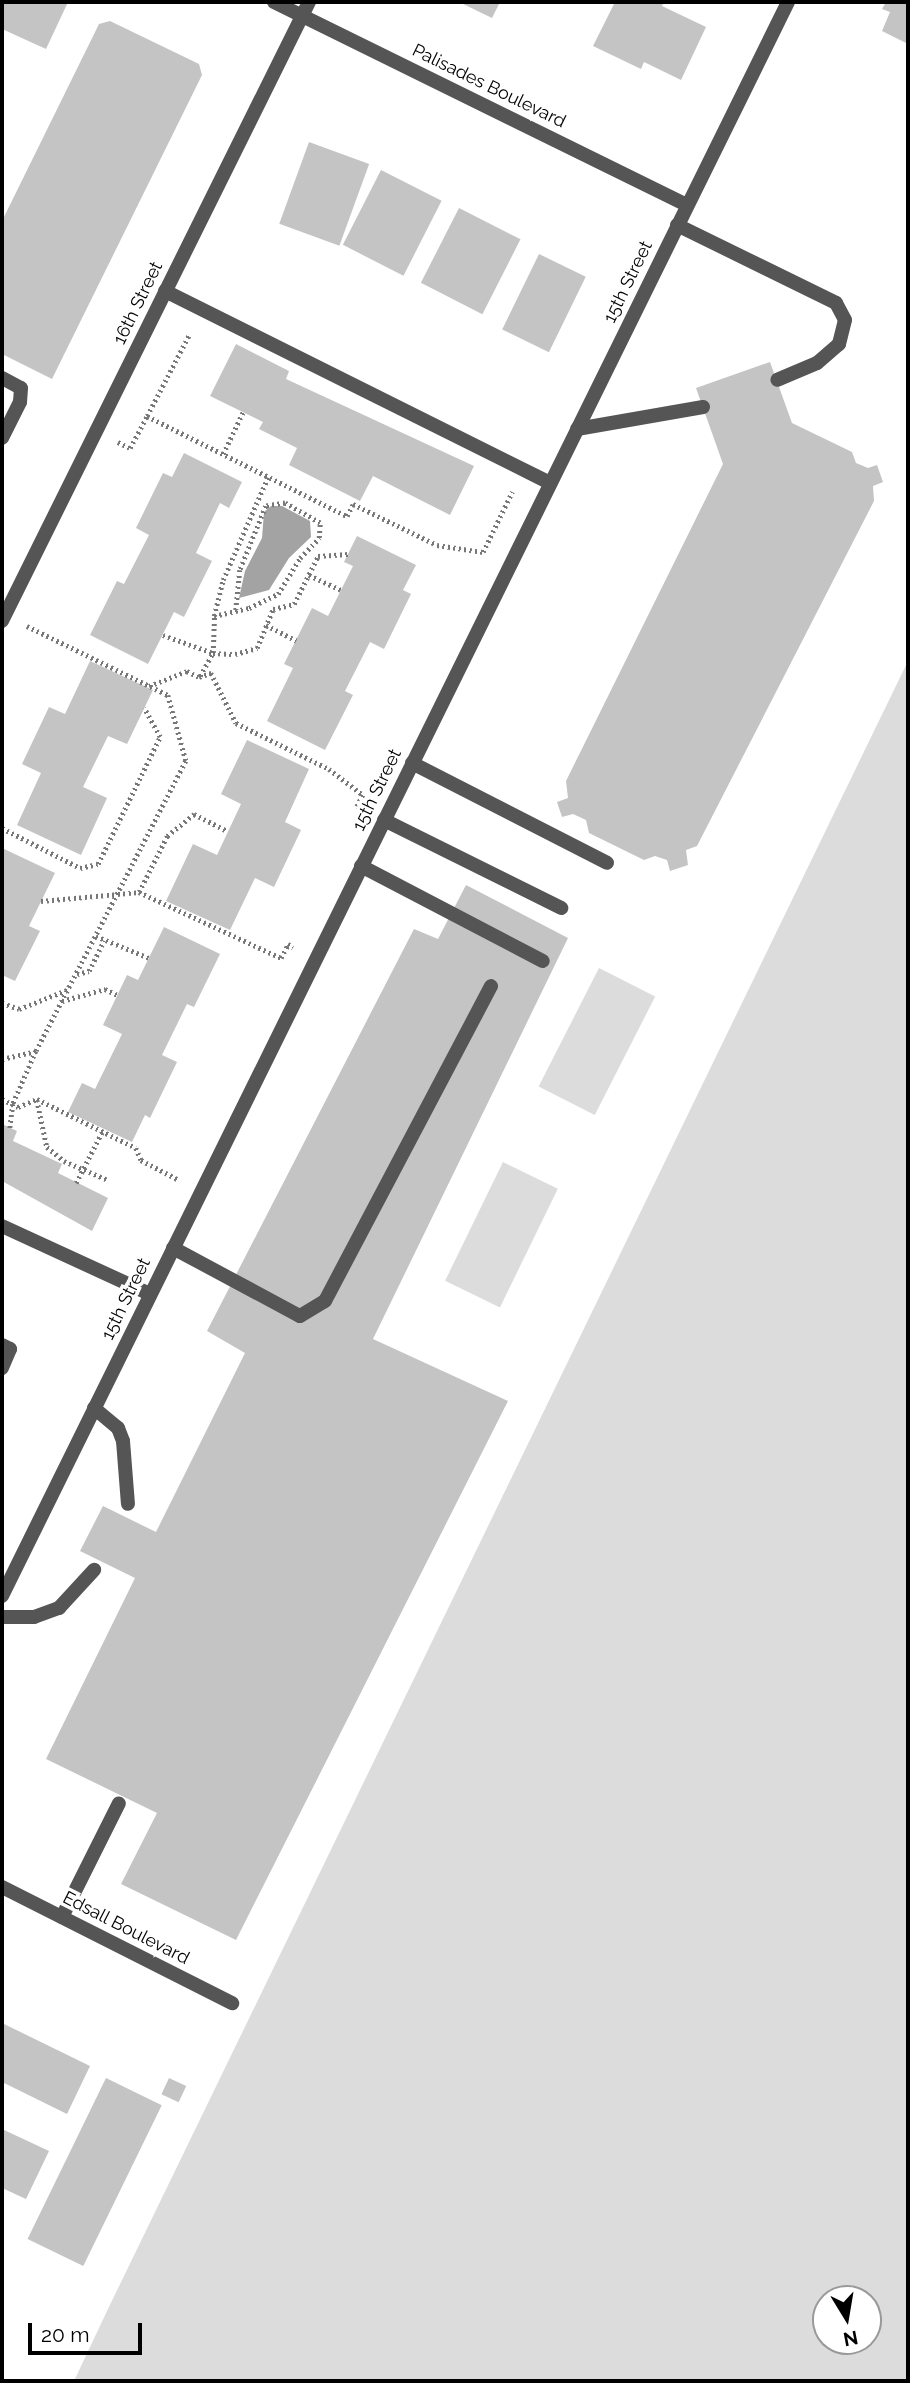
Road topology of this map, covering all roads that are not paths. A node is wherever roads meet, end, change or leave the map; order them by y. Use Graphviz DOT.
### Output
graph roads {
  1 [pos="274,2"];
  2 [pos="309,2"];
  3 [pos="788,2"];
  4 [pos="302,15"];
  5 [pos="687,205"];
  6 [pos="677,225"];
  7 [pos="165,291"];
  8 [pos="2,378"];
  9 [pos="777,380"];
  10 [pos="703,407"];
  11 [pos="577,429"];
  12 [pos="2,438"];
  13 [pos="550,483"];
  14 [pos="3,618"];
  15 [pos="412,763"];
  16 [pos="384,820"];
  17 [pos="607,863"];
  18 [pos="361,866"];
  19 [pos="561,908"];
  20 [pos="543,961"];
  21 [pos="491,986"];
  22 [pos="2,1226"];
  23 [pos="173,1248"];
  24 [pos="150,1294"];
  25 [pos="2,1345"];
  26 [pos="2,1368"];
  27 [pos="94,1408"];
  28 [pos="128,1504"];
  29 [pos="94,1570"];
  30 [pos="2,1596"];
  31 [pos="2,1617"];
  32 [pos="119,1803"];
  33 [pos="2,1887"];
  34 [pos="62,1917"];
  35 [pos="232,2003"];
  1 -- 4 [label="street, Palisades Boulevard"];
  2 -- 4 [label="street, 16th Street"];
  3 -- 5 [label="street, 15th Street"];
  4 -- 5 [label="street, Palisades Boulevard"];
  4 -- 7 [label="street, 16th Street"];
  5 -- 6 [label="street, 15th Street"];
  6 -- 9 [label="street"];
  6 -- 11 [label="street, 15th Street"];
  7 -- 13 [label="street"];
  7 -- 14 [label="street, 16th Street"];
  8 -- 12 [label="street"];
  10 -- 11 [label="street"];
  11 -- 13 [label="street, 15th Street"];
  13 -- 15 [label="street, 15th Street"];
  15 -- 16 [label="street, 15th Street"];
  15 -- 17 [label="street"];
  16 -- 18 [label="street, 15th Street"];
  16 -- 19 [label="street"];
  18 -- 20 [label="street"];
  18 -- 23 [label="street, 15th Street"];
  21 -- 23 [label="street"];
  22 -- 24 [label="street"];
  23 -- 24 [label="street, 15th Street"];
  24 -- 27 [label="street, 15th Street"];
  25 -- 26 [label="street"];
  27 -- 28 [label="street"];
  27 -- 30 [label="street, 15th Street"];
  29 -- 31 [label="street"];
  32 -- 34 [label="street"];
  33 -- 34 [label="street, Edsall Boulevard"];
  34 -- 35 [label="street, Edsall Boulevard"];
}
